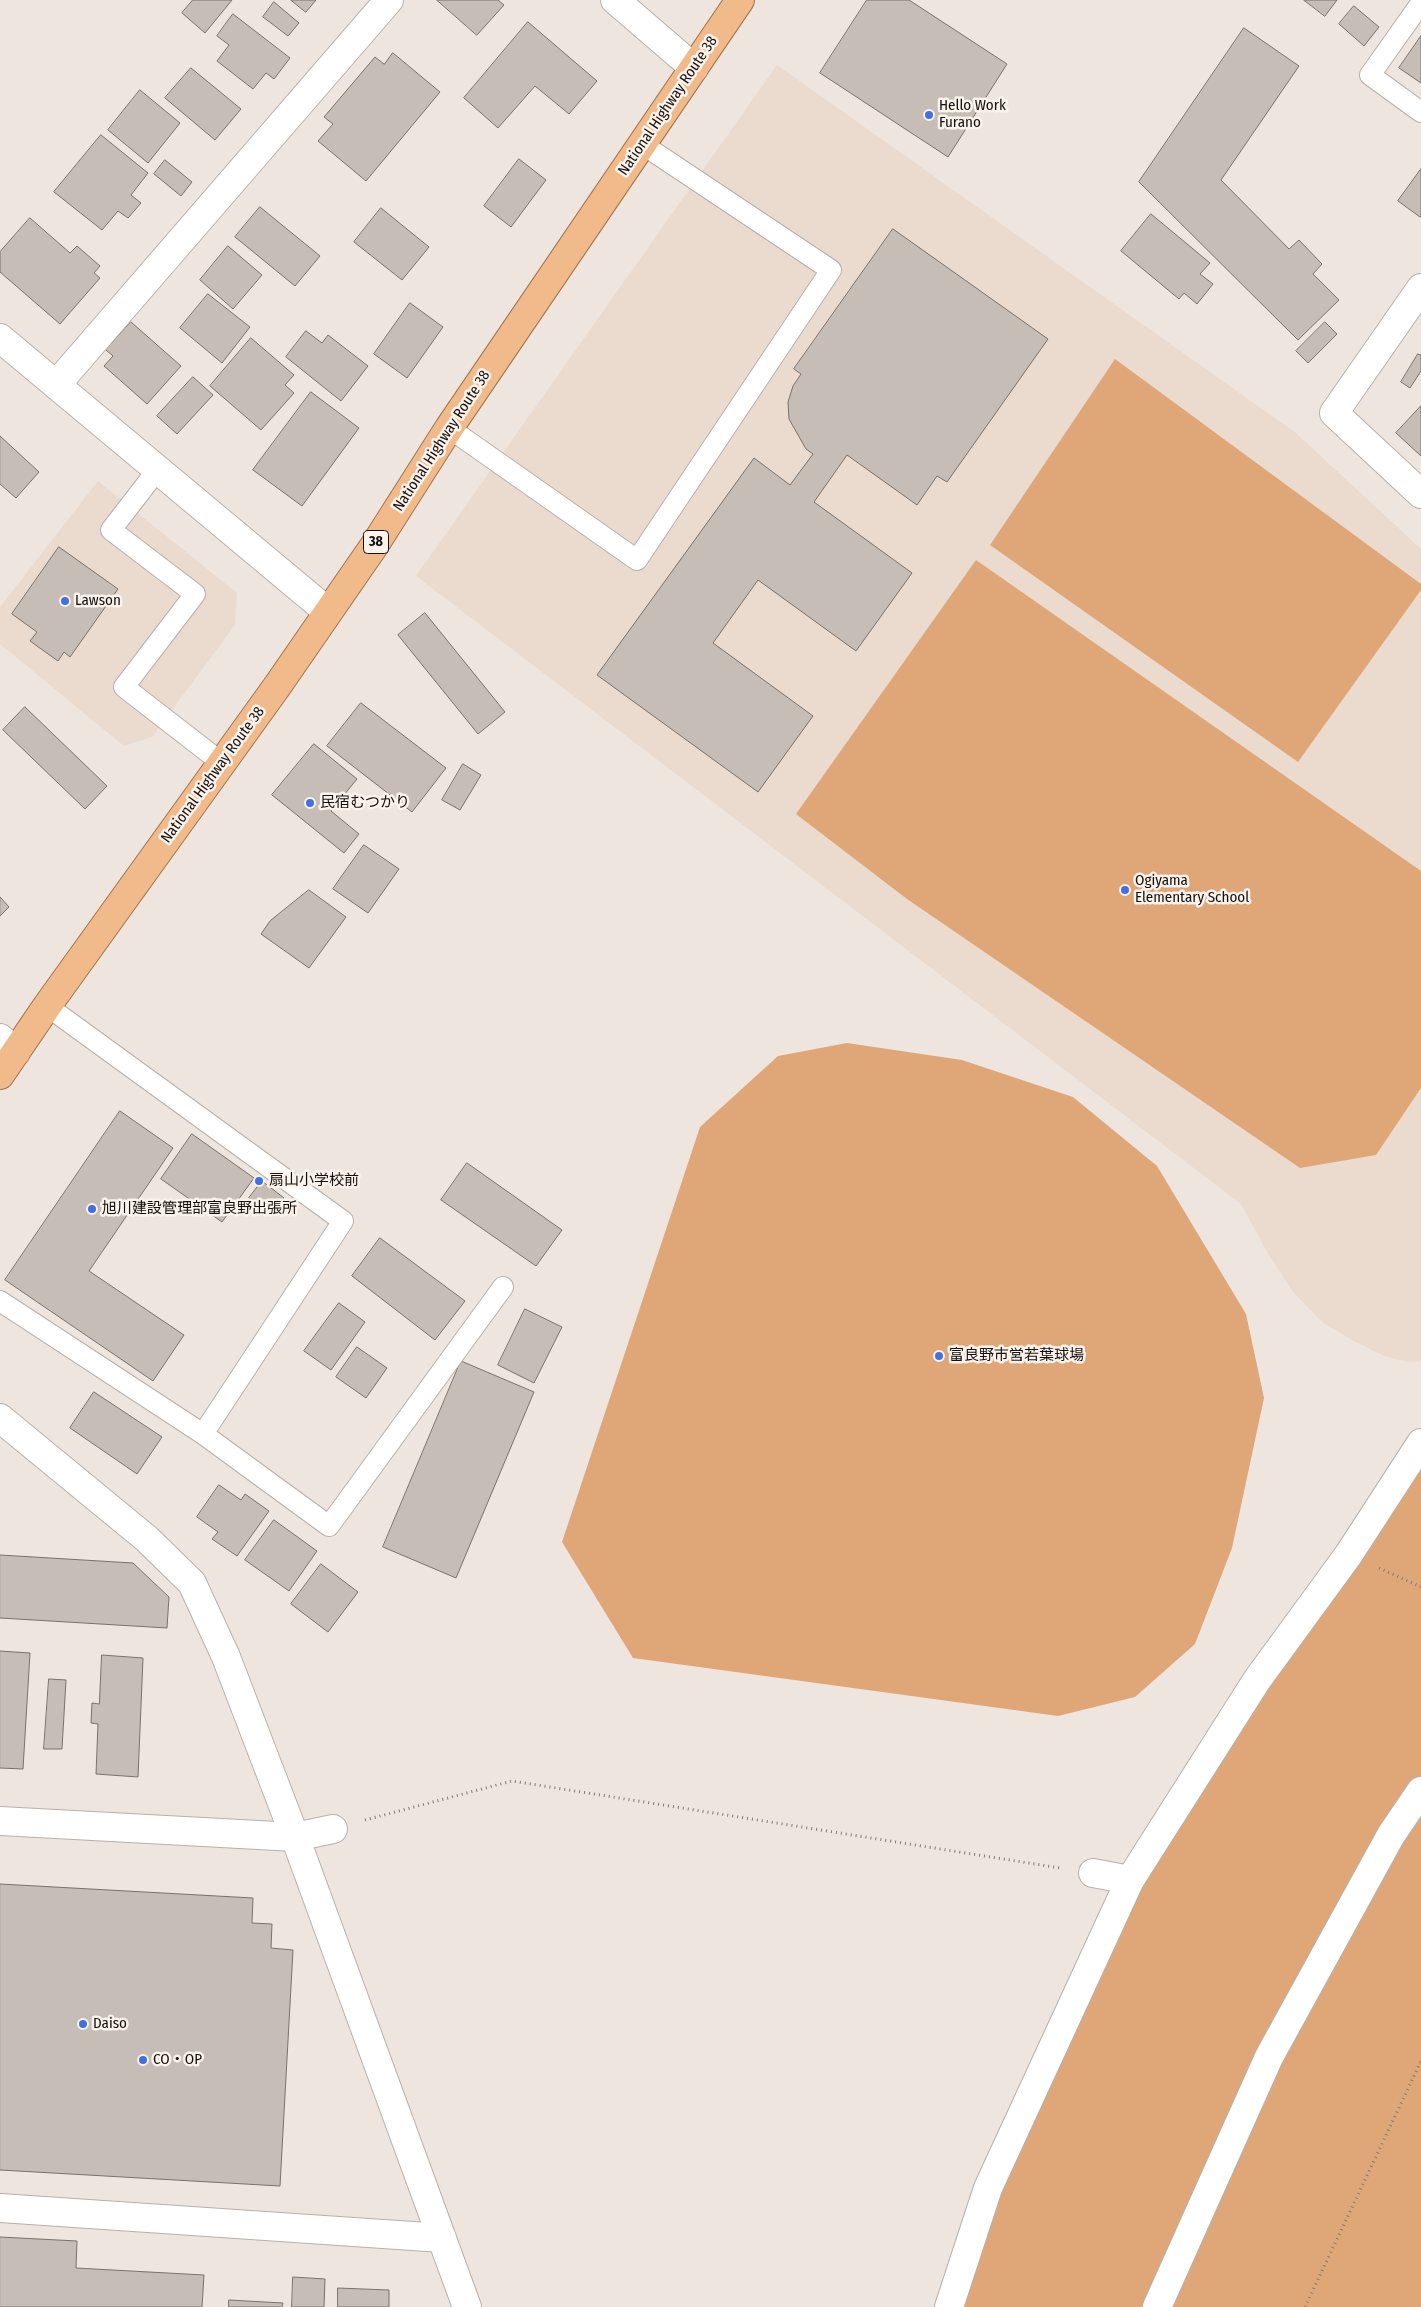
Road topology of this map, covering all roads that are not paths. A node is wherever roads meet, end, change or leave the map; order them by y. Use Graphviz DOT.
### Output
graph roads {
  1 [pos="389,0"];
  2 [pos="614,0"];
  3 [pos="740,0"];
  4 [pos="1421,4"];
  5 [pos="694,68"];
  6 [pos="1421,112"];
  7 [pos="642,144"];
  8 [pos="1421,288"];
  9 [pos="0,338"];
  10 [pos="56,385"];
  11 [pos="449,428"];
  12 [pos="158,469"];
  13 [pos="1421,494"];
  14 [pos="327,611"];
  15 [pos="222,762"];
  16 [pos="47,1006"];
  17 [pos="8,1045"];
  18 [pos="0,1075"];
  19 [pos="503,1287"];
  20 [pos="0,1301"];
  21 [pos="0,1418"];
  22 [pos="203,1434"];
  23 [pos="1421,1443"];
  24 [pos="1421,1791"];
  25 [pos="0,1821"];
  26 [pos="334,1829"];
  27 [pos="296,1837"];
  28 [pos="1093,1873"];
  29 [pos="1130,1880"];
  30 [pos="0,2208"];
  31 [pos="442,2238"];
  32 [pos="467,2307"];
  33 [pos="949,2307"];
  34 [pos="1156,2307"];
  1 -- 10 [label="street"];
  2 -- 5 [label="street"];
  3 -- 5 [label="highway, National Highway Route 38 / 38"];
  4 -- 6 [label="lane"];
  5 -- 7 [label="highway, National Highway Route 38 / 38"];
  7 -- 11 [label="highway, National Highway Route 38 / 38"];
  7 -- 11 [label="lane"];
  8 -- 13 [label="street"];
  9 -- 10 [label="street"];
  10 -- 12 [label="street"];
  11 -- 14 [label="highway, National Highway Route 38 / 38"];
  12 -- 14 [label="street"];
  12 -- 15 [label="lane"];
  14 -- 15 [label="highway, National Highway Route 38 / 38"];
  15 -- 16 [label="highway, National Highway Route 38 / 38"];
  16 -- 17 [label="highway, National Highway Route 38 / 38"];
  16 -- 22 [label="lane"];
  17 -- 18 [label="highway, National Highway Route 38 / 38"];
  19 -- 22 [label="lane"];
  20 -- 22 [label="lane"];
  21 -- 27 [label="street"];
  23 -- 29 [label="street"];
  24 -- 34 [label="street"];
  25 -- 27 [label="street"];
  26 -- 27 [label="street"];
  27 -- 31 [label="street"];
  28 -- 29 [label="street"];
  29 -- 33 [label="street"];
  30 -- 31 [label="street"];
  31 -- 32 [label="street"];
}
